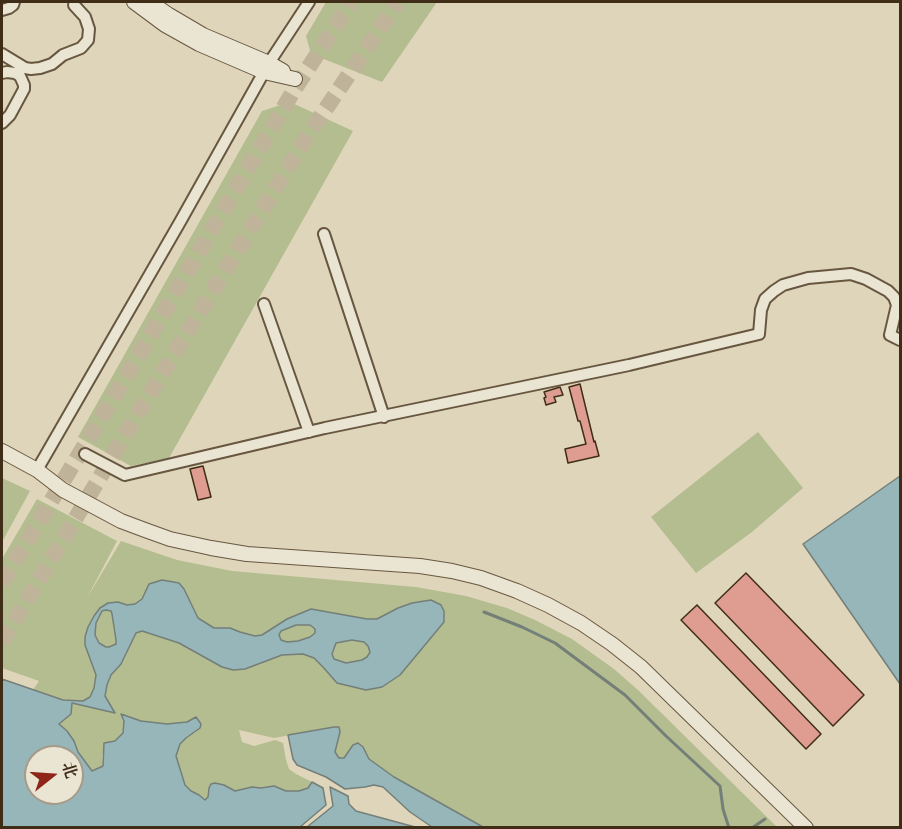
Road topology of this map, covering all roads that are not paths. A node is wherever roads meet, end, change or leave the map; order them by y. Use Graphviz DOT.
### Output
graph roads {
  1 [pos="14,2"];
  2 [pos="134,2"];
  3 [pos="150,2"];
  4 [pos="309,2"];
  5 [pos="75,3"];
  6 [pos="2,10"];
  7 [pos="2,54"];
  8 [pos="267,67"];
  9 [pos="2,73"];
  10 [pos="2,123"];
  11 [pos="324,234"];
  12 [pos="264,304"];
  13 [pos="900,340"];
  14 [pos="384,417"];
  15 [pos="309,432"];
  16 [pos="2,451"];
  17 [pos="84,454"];
  18 [pos="37,470"];
  19 [pos="806,828"];
  1 -- 6 [label="street"];
  2 -- 8 [label="street"];
  3 -- 8 [label="street"];
  4 -- 8 [label="street"];
  5 -- 7 [label="street"];
  8 -- 18 [label="street"];
  9 -- 10 [label="street"];
  11 -- 14 [label="street"];
  12 -- 15 [label="street"];
  13 -- 14 [label="street"];
  14 -- 15 [label="street"];
  15 -- 17 [label="street"];
  16 -- 18 [label="street"];
  18 -- 19 [label="street"];
}
